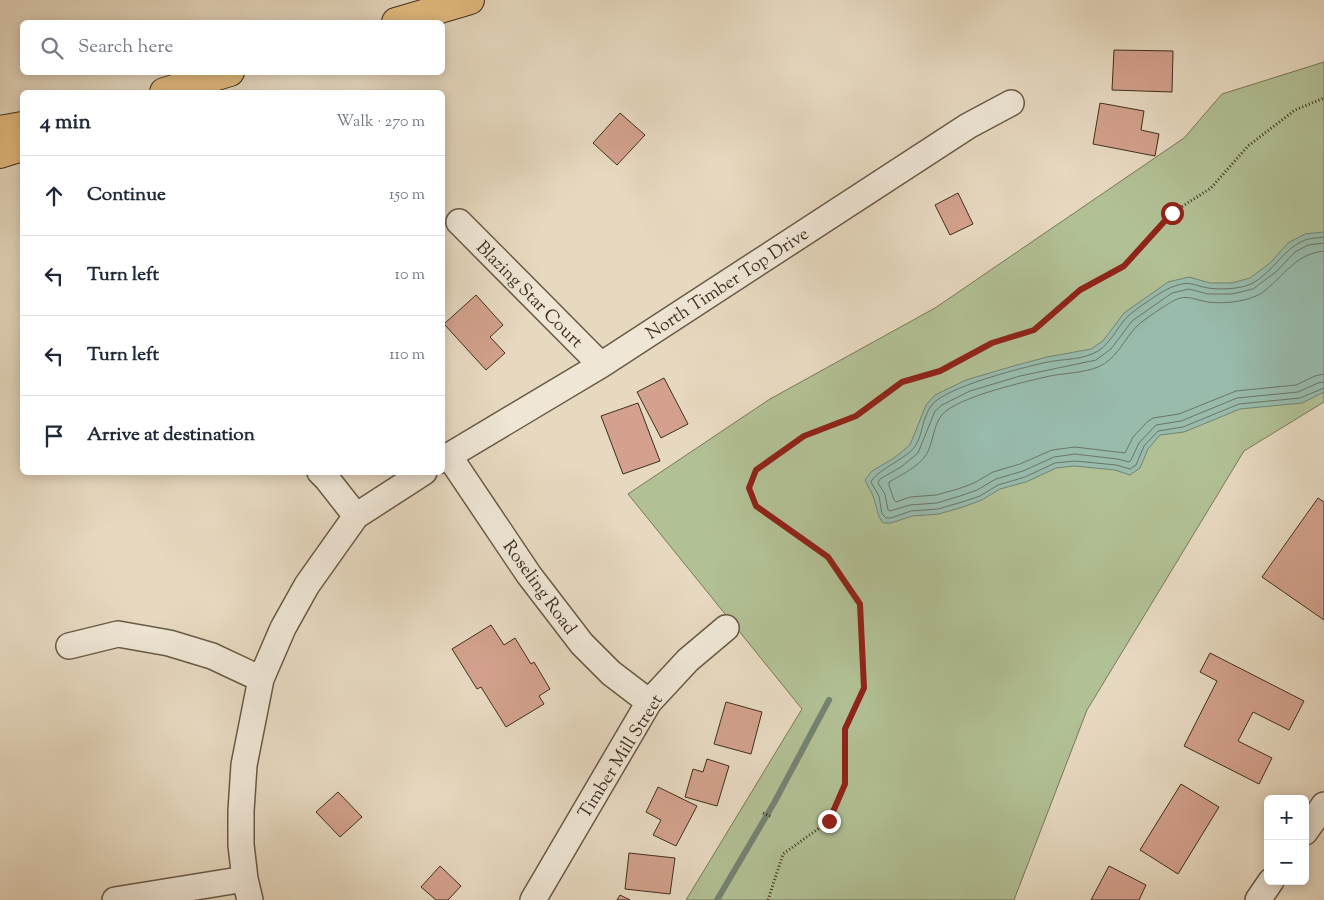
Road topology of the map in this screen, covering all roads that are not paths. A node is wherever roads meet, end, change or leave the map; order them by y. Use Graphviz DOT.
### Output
graph roads {
  1 [pos="470,0"];
  2 [pos="403,20"];
  3 [pos="220,75"];
  4 [pos="171,90"];
  5 [pos="1011,103"];
  6 [pos="20,126"];
  7 [pos="0,130"];
  8 [pos="20,148"];
  9 [pos="0,154"];
  10 [pos="459,222"];
  11 [pos="601,365"];
  12 [pos="446,458"];
  13 [pos="323,475"];
  14 [pos="419,475"];
  15 [pos="356,516"];
  16 [pos="726,628"];
  17 [pos="69,646"];
  18 [pos="261,679"];
  19 [pos="649,702"];
  20 [pos="1268,885"];
  21 [pos="247,889"];
  22 [pos="116,900"];
  23 [pos="533,900"];
  24 [pos="1258,900"];
  1 -- 2 [label="main road"];
  3 -- 4 [label="main road"];
  5 -- 11 [label="street, North Timber Top Drive"];
  6 -- 7 [label="main road"];
  8 -- 9 [label="main road"];
  10 -- 11 [label="street, Blazing Star Court"];
  11 -- 12 [label="street, North Timber Top Drive"];
  12 -- 19 [label="street, Roseling Road"];
  13 -- 15 [label="street"];
  14 -- 15 [label="street"];
  15 -- 18 [label="street"];
  16 -- 19 [label="street, Timber Mill Street"];
  17 -- 18 [label="street"];
  18 -- 21 [label="street"];
  19 -- 23 [label="street, Timber Mill Street"];
  20 -- 24 [label="street"];
  21 -- 22 [label="street"];
}
